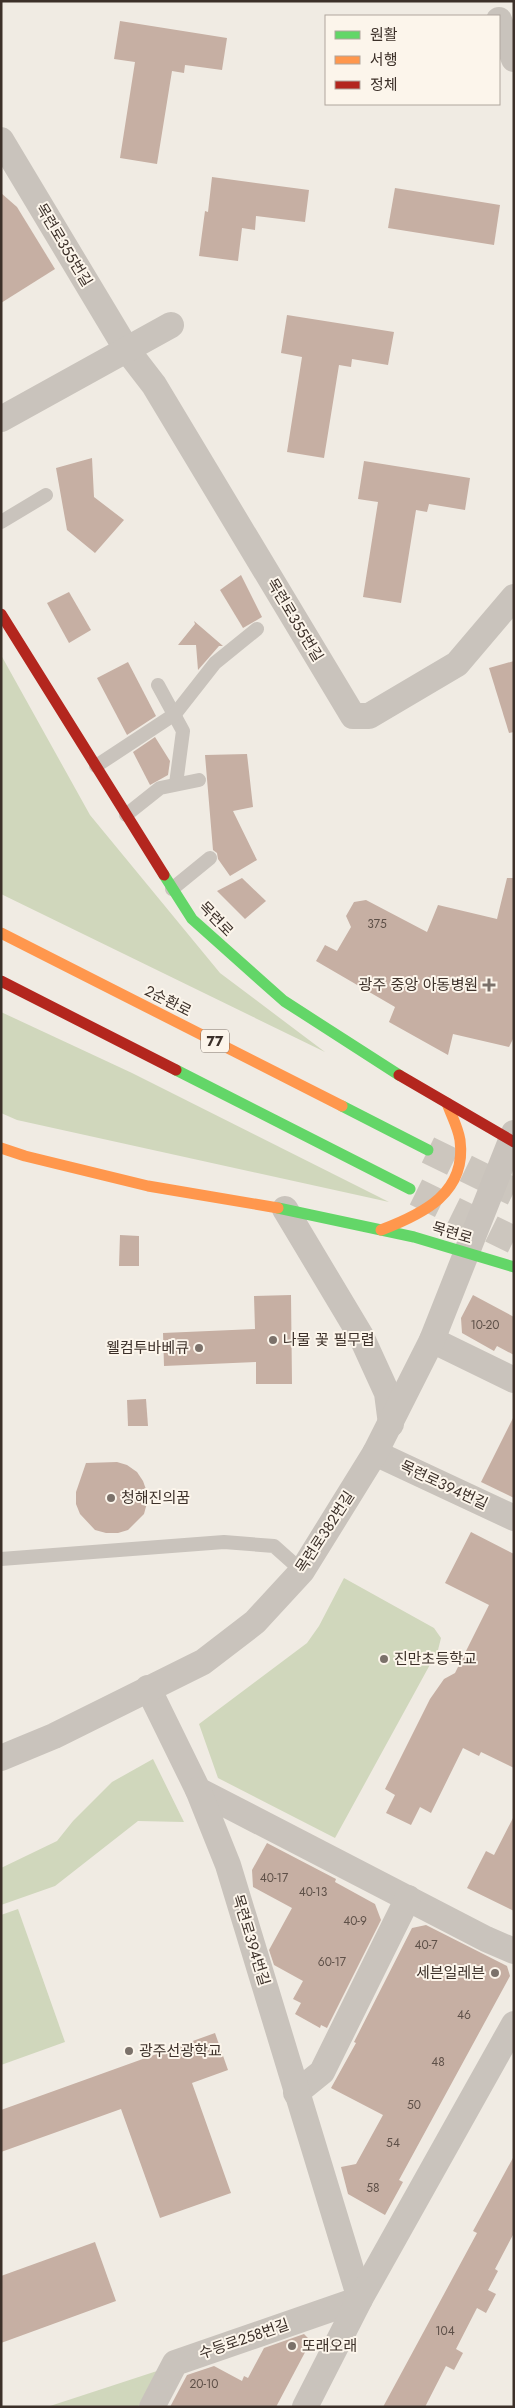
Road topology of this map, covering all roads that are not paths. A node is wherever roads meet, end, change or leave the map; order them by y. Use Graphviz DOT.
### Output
graph roads {
  1 [pos="491,1"];
  2 [pos="497,15"];
  3 [pos="500,23"];
  4 [pos="514,59"];
  5 [pos="1,140"];
  6 [pos="171,325"];
  7 [pos="127,350"];
  8 [pos="1,419"];
  9 [pos="46,495"];
  10 [pos="1,522"];
  11 [pos="514,597"];
  12 [pos="1,614"];
  13 [pos="258,629"];
  14 [pos="158,685"];
  15 [pos="175,714"];
  16 [pos="96,766"];
  17 [pos="199,780"];
  18 [pos="176,784"];
  19 [pos="126,815"];
  20 [pos="210,858"];
  21 [pos="172,889"];
  22 [pos="1,933"];
  23 [pos="1,981"];
  24 [pos="447,1104"];
  25 [pos="513,1138"];
  26 [pos="1,1148"];
  27 [pos="428,1150"];
  28 [pos="410,1189"];
  29 [pos="285,1209"];
  30 [pos="381,1230"];
  31 [pos="467,1254"];
  32 [pos="514,1267"];
  33 [pos="432,1340"];
  34 [pos="514,1380"];
  35 [pos="391,1424"];
  36 [pos="375,1453"];
  37 [pos="514,1518"];
  38 [pos="1,1559"];
  39 [pos="302,1570"];
  40 [pos="148,1688"];
  41 [pos="1,1758"];
  42 [pos="198,1790"];
  43 [pos="408,1898"];
  44 [pos="514,1951"];
  45 [pos="514,2024"];
  46 [pos="296,2093"];
  47 [pos="360,2300"];
  48 [pos="152,2407"];
  49 [pos="305,2407"];
  1 -- 2 [label="street"];
  3 -- 4 [label="street"];
  5 -- 7 [label="street, 목련로355번길"];
  6 -- 7 [label="street"];
  7 -- 8 [label="street"];
  7 -- 11 [label="street, 목련로355번길"];
  9 -- 10 [label="lane"];
  12 -- 16 [label="main road, 목련로"];
  13 -- 15 [label="lane"];
  14 -- 15 [label="lane"];
  15 -- 16 [label="lane"];
  15 -- 18 [label="lane"];
  16 -- 19 [label="main road, 목련로"];
  17 -- 18 [label="lane"];
  18 -- 19 [label="lane"];
  19 -- 21 [label="main road, 목련로"];
  20 -- 21 [label="lane"];
  21 -- 24 [label="main road, 목련로"];
  22 -- 27 [label="main road, 2순환로 / 77"];
  23 -- 28 [label="main road"];
  24 -- 25 [label="main road, 목련로"];
  24 -- 30 [label="main road"];
  25 -- 31 [label="street, 목련로382번길"];
  26 -- 29 [label="main road, 목련로"];
  29 -- 30 [label="main road, 목련로"];
  29 -- 35 [label="street"];
  30 -- 31 [label="main road, 목련로"];
  31 -- 32 [label="main road, 목련로"];
  31 -- 33 [label="street, 목련로382번길"];
  33 -- 34 [label="street"];
  33 -- 35 [label="street, 목련로382번길"];
  35 -- 36 [label="street, 목련로382번길"];
  36 -- 37 [label="street, 목련로394번길"];
  36 -- 39 [label="street, 목련로382번길"];
  38 -- 39 [label="lane"];
  39 -- 40 [label="street, 목련로382번길"];
  40 -- 41 [label="street, 목련로382번길"];
  40 -- 42 [label="street, 목련로394번길"];
  42 -- 43 [label="street"];
  42 -- 46 [label="street, 목련로394번길"];
  43 -- 44 [label="street"];
  43 -- 46 [label="street"];
  45 -- 47 [label="street"];
  46 -- 47 [label="street, 목련로394번길"];
  47 -- 48 [label="street, 수등로258번길"];
  47 -- 49 [label="street"];
}
